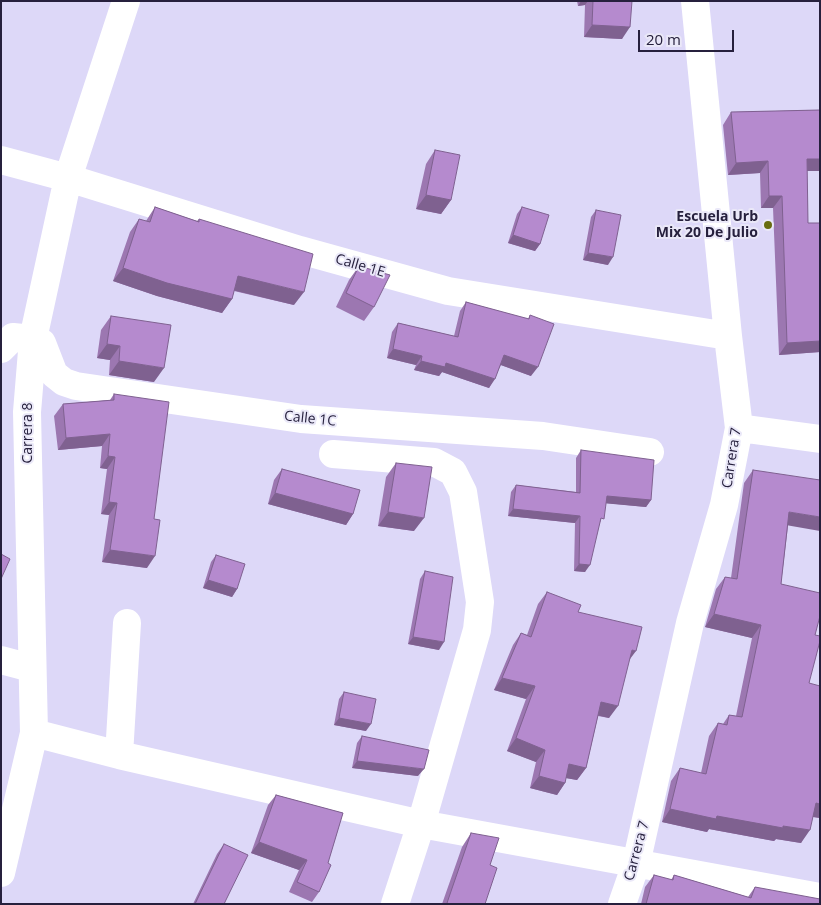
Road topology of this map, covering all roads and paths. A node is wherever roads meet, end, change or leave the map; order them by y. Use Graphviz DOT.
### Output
graph roads {
  1 [pos="126,1"];
  2 [pos="695,1"];
  3 [pos="1,160"];
  4 [pos="68,178"];
  5 [pos="728,336"];
  6 [pos="32,348"];
  7 [pos="1,349"];
  8 [pos="739,428"];
  9 [pos="820,439"];
  10 [pos="650,452"];
  11 [pos="333,454"];
  12 [pos="127,623"];
  13 [pos="1,660"];
  14 [pos="31,668"];
  15 [pos="34,733"];
  16 [pos="118,755"];
  17 [pos="421,824"];
  18 [pos="636,864"];
  19 [pos="1,873"];
  20 [pos="820,897"];
  21 [pos="395,904"];
  22 [pos="622,904"];
  1 -- 4 [label="street, Carrera 8"];
  2 -- 5 [label="street, Carrera 7"];
  3 -- 4 [label="street, Calle 1E"];
  4 -- 5 [label="street, Calle 1E"];
  4 -- 6 [label="street, Carrera 8"];
  5 -- 8 [label="street, Carrera 7"];
  6 -- 7 [label="street"];
  6 -- 10 [label="street, Calle 1C"];
  6 -- 14 [label="street, Carrera 8"];
  8 -- 9 [label="street"];
  8 -- 18 [label="street, Carrera 7"];
  11 -- 17 [label="street"];
  12 -- 16 [label="street"];
  13 -- 14 [label="street"];
  14 -- 15 [label="street, Carrera 8"];
  15 -- 16 [label="street"];
  15 -- 19 [label="street, Carrera 8"];
  16 -- 17 [label="street"];
  17 -- 18 [label="street"];
  17 -- 21 [label="street"];
  18 -- 20 [label="street"];
  18 -- 22 [label="street, Carrera 7"];
}
